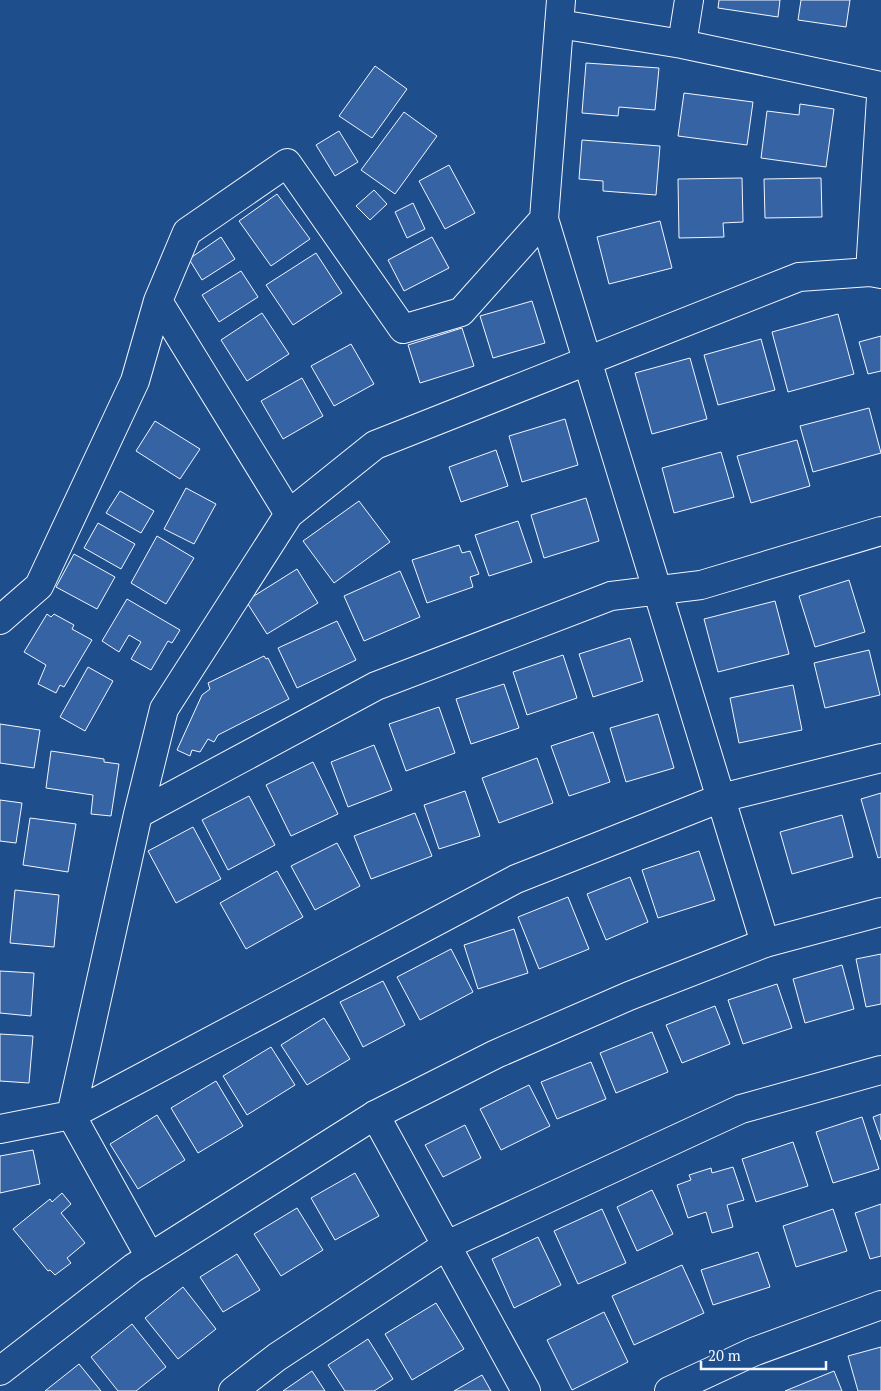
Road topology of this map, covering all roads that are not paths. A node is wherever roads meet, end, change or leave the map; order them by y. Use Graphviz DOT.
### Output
graph roads {
  1 [pos="689,0"];
  2 [pos="560,12"];
  3 [pos="682,44"];
  4 [pos="881,86"];
  5 [pos="881,97"];
  6 [pos="544,219"];
  7 [pos="875,273"];
  8 [pos="158,301"];
  9 [pos="587,360"];
  10 [pos="288,514"];
  11 [pos="881,531"];
  12 [pos="658,590"];
  13 [pos="0,620"];
  14 [pos="881,758"];
  15 [pos="721,798"];
  16 [pos="138,814"];
  17 [pos="881,912"];
  18 [pos="765,943"];
  19 [pos="881,1070"];
  20 [pos="375,1114"];
  21 [pos="71,1115"];
  22 [pos="0,1129"];
  23 [pos="446,1245"];
  24 [pos="150,1257"];
  25 [pos="881,1305"];
  26 [pos="0,1371"];
  27 [pos="233,1391"];
  28 [pos="526,1391"];
  29 [pos="669,1391"];
  1 -- 3 [label="street"];
  2 -- 3 [label="street"];
  2 -- 6 [label="street"];
  3 -- 4 [label="street"];
  5 -- 7 [label="street"];
  6 -- 8 [label="street"];
  6 -- 9 [label="street"];
  7 -- 9 [label="street"];
  8 -- 10 [label="street"];
  8 -- 13 [label="street"];
  9 -- 10 [label="street"];
  9 -- 12 [label="street"];
  10 -- 16 [label="street"];
  11 -- 12 [label="street"];
  12 -- 15 [label="street"];
  12 -- 16 [label="street"];
  14 -- 15 [label="street"];
  15 -- 18 [label="street"];
  15 -- 21 [label="street"];
  16 -- 21 [label="street"];
  17 -- 18 [label="street"];
  18 -- 20 [label="street"];
  19 -- 23 [label="street"];
  20 -- 23 [label="street"];
  20 -- 24 [label="street"];
  21 -- 22 [label="street"];
  21 -- 24 [label="street"];
  23 -- 27 [label="street"];
  23 -- 28 [label="street"];
  24 -- 26 [label="street"];
  25 -- 29 [label="street"];
}
